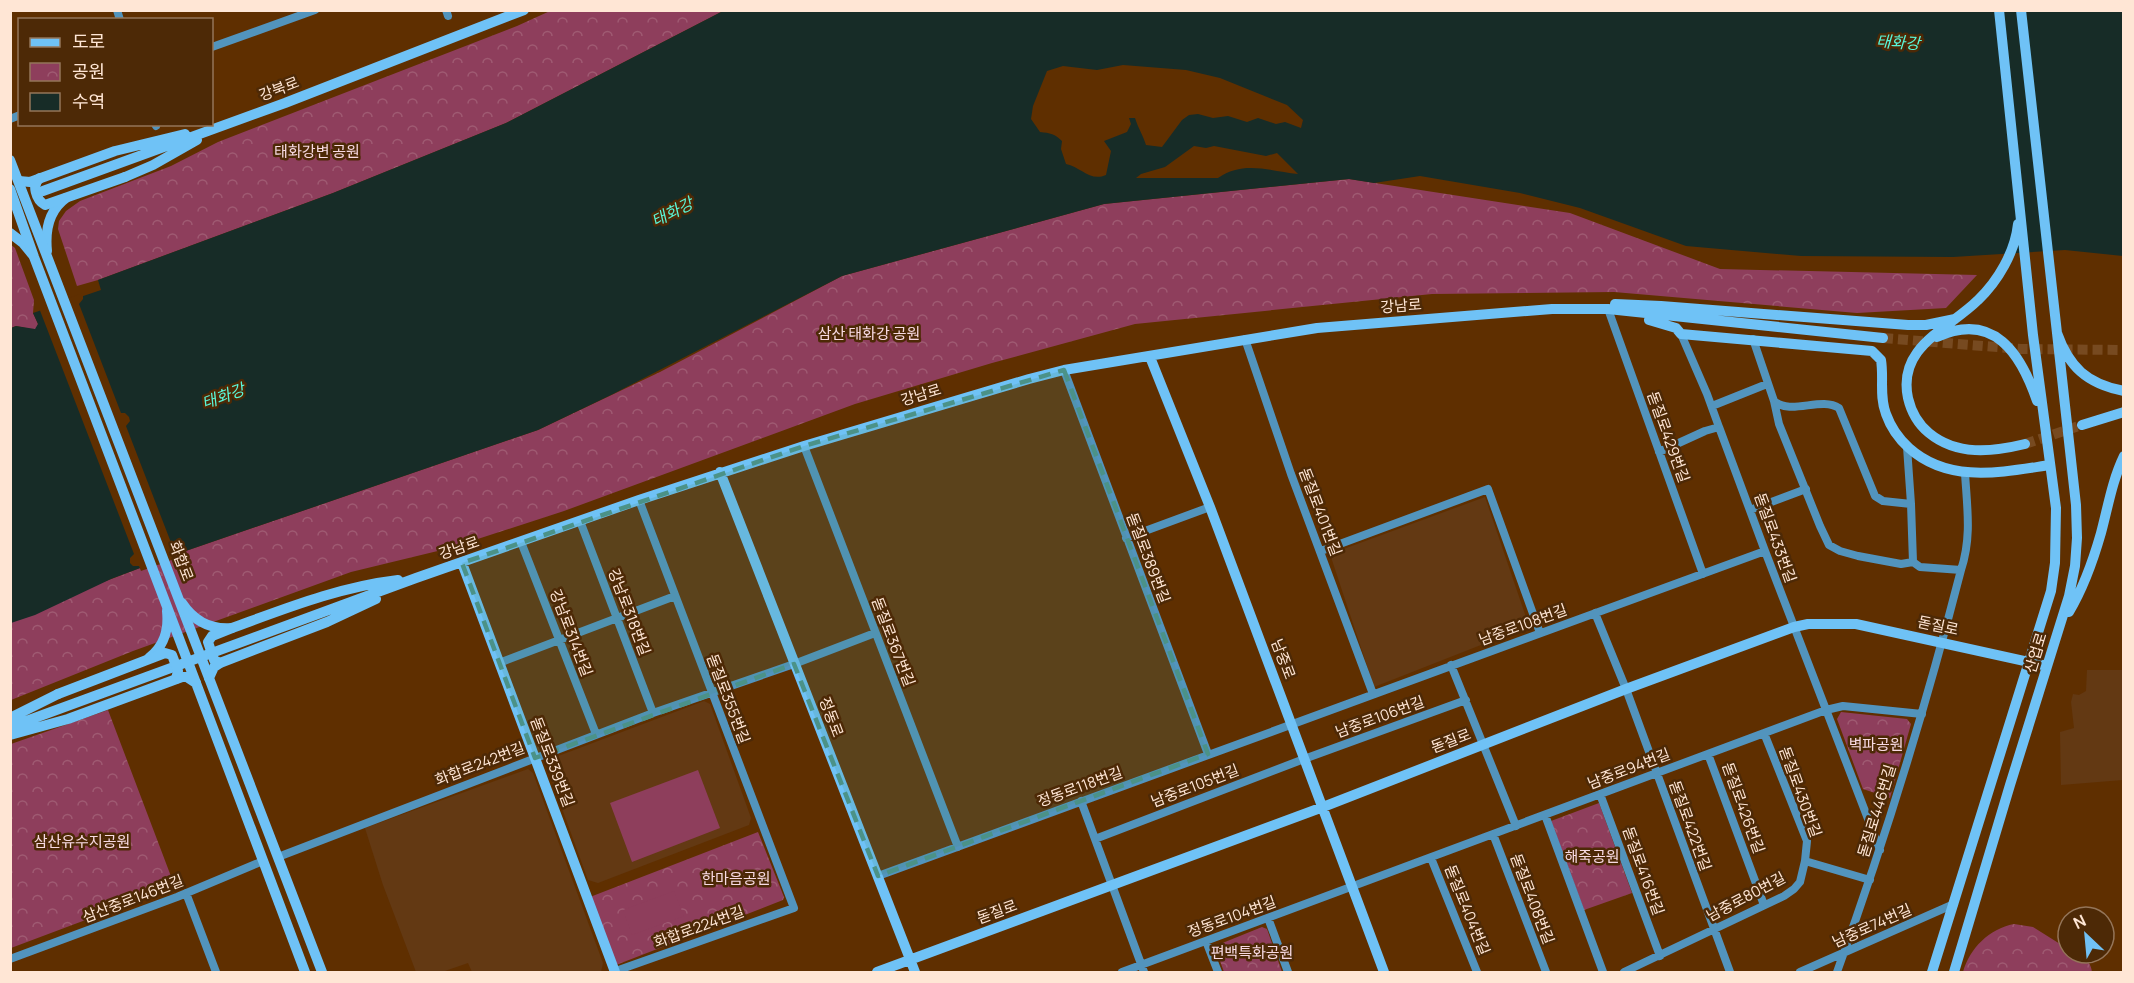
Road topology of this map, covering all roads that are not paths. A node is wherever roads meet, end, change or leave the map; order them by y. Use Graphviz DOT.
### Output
graph roads {
  1 [pos="315,10"];
  2 [pos="524,10"];
  3 [pos="1999,10"];
  4 [pos="2021,10"];
  5 [pos="213,47"];
  6 [pos="212,130"];
  7 [pos="10,160"];
  8 [pos="38,179"];
  9 [pos="19,181"];
  10 [pos="10,189"];
  11 [pos="43,191"];
  12 [pos="24,194"];
  13 [pos="66,198"];
  14 [pos="2019,206"];
  15 [pos="15,211"];
  16 [pos="10,233"];
  17 [pos="47,252"];
  18 [pos="34,257"];
  19 [pos="1552,309"];
  20 [pos="1608,309"];
  21 [pos="1630,312"];
  22 [pos="1954,319"];
  23 [pos="2057,333"];
  24 [pos="1681,334"];
  25 [pos="1883,338"];
  26 [pos="1245,339"];
  27 [pos="1753,339"];
  28 [pos="1922,346"];
  29 [pos="1150,357"];
  30 [pos="1064,370"];
  31 [pos="1767,384"];
  32 [pos="2124,391"];
  33 [pos="1774,401"];
  34 [pos="1712,406"];
  35 [pos="2124,412"];
  36 [pos="2082,425"];
  37 [pos="1719,427"];
  38 [pos="2045,428"];
  39 [pos="2025,444"];
  40 [pos="804,446"];
  41 [pos="1907,447"];
  42 [pos="1659,452"];
  43 [pos="2124,456"];
  44 [pos="2050,465"];
  45 [pos="720,472"];
  46 [pos="1965,473"];
  47 [pos="1806,489"];
  48 [pos="639,500"];
  49 [pos="1911,504"];
  50 [pos="1210,507"];
  51 [pos="1750,510"];
  52 [pos="580,521"];
  53 [pos="1126,538"];
  54 [pos="521,542"];
  55 [pos="1320,551"];
  56 [pos="1765,551"];
  57 [pos="1913,562"];
  58 [pos="462,563"];
  59 [pos="1961,570"];
  60 [pos="1703,574"];
  61 [pos="416,578"];
  62 [pos="675,596"];
  63 [pos="180,600"];
  64 [pos="166,605"];
  65 [pos="1595,613"];
  66 [pos="617,618"];
  67 [pos="1794,627"];
  68 [pos="2060,627"];
  69 [pos="232,628"];
  70 [pos="875,633"];
  71 [pos="1540,633"];
  72 [pos="559,640"];
  73 [pos="1942,641"];
  74 [pos="146,661"];
  75 [pos="2029,662"];
  76 [pos="220,663"];
  77 [pos="499,663"];
  78 [pos="794,664"];
  79 [pos="1451,665"];
  80 [pos="2047,666"];
  81 [pos="209,678"];
  82 [pos="176,679"];
  83 [pos="196,683"];
  84 [pos="1626,689"];
  85 [pos="711,693"];
  86 [pos="1373,694"];
  87 [pos="1466,700"];
  88 [pos="1826,710"];
  89 [pos="653,713"];
  90 [pos="1922,714"];
  91 [pos="10,718"];
  92 [pos="1291,724"];
  93 [pos="10,727"];
  94 [pos="1764,733"];
  95 [pos="596,734"];
  96 [pos="10,735"];
  97 [pos="1485,744"];
  98 [pos="1208,754"];
  99 [pos="1708,754"];
  100 [pos="535,758"];
  101 [pos="1304,759"];
  102 [pos="1656,773"];
  103 [pos="1600,794"];
  104 [pos="1081,801"];
  105 [pos="1323,807"];
  106 [pos="1545,815"];
  107 [pos="1516,826"];
  108 [pos="1493,834"];
  109 [pos="1095,839"];
  110 [pos="957,847"];
  111 [pos="1880,850"];
  112 [pos="278,856"];
  113 [pos="1431,858"];
  114 [pos="263,861"];
  115 [pos="1805,861"];
  116 [pos="878,876"];
  117 [pos="1869,880"];
  118 [pos="1112,886"];
  119 [pos="1352,887"];
  120 [pos="186,893"];
  121 [pos="1954,904"];
  122 [pos="1764,905"];
  123 [pos="794,908"];
  124 [pos="1268,918"];
  125 [pos="1714,930"];
  126 [pos="1206,941"];
  127 [pos="1844,953"];
  128 [pos="1660,956"];
  129 [pos="10,959"];
  130 [pos="910,960"];
  131 [pos="1143,969"];
  132 [pos="216,972"];
  133 [pos="305,972"];
  134 [pos="322,972"];
  135 [pos="614,972"];
  136 [pos="877,972"];
  137 [pos="915,972"];
  138 [pos="1122,972"];
  139 [pos="1218,972"];
  140 [pos="1288,972"];
  141 [pos="1384,972"];
  142 [pos="1477,972"];
  143 [pos="1546,972"];
  144 [pos="1603,972"];
  145 [pos="1624,972"];
  146 [pos="1730,972"];
  147 [pos="1800,972"];
  148 [pos="1837,972"];
  149 [pos="1932,972"];
  150 [pos="1954,972"];
  1 -- 5 [label="street"];
  2 -- 6 [label="main road, 강북로"];
  3 -- 14 [label="main road"];
  4 -- 23 [label="main road, 산업로"];
  6 -- 8 [label="main road"];
  6 -- 11 [label="main road, 강북로"];
  6 -- 13 [label="main road, bridge"];
  7 -- 9 [label="main road, 화합로, bridge"];
  8 -- 9 [label="main road"];
  8 -- 12 [label="main road, bridge"];
  8 -- 13 [label="main road, bridge"];
  9 -- 12 [label="main road, 화합로, bridge"];
  9 -- 15 [label="main road, bridge"];
  10 -- 15 [label="main road, 화합로, bridge"];
  12 -- 15 [label="main road, bridge"];
  12 -- 17 [label="main road, 화합로, bridge"];
  13 -- 17 [label="main road, bridge"];
  14 -- 22 [label="main road"];
  14 -- 38 [label="main road, 산업로"];
  15 -- 18 [label="main road, 화합로, bridge"];
  16 -- 18 [label="main road"];
  17 -- 63 [label="main road, 화합로, bridge"];
  18 -- 64 [label="main road, 화합로, bridge"];
  19 -- 20 [label="main road, 강남로"];
  19 -- 22 [label="main road"];
  19 -- 26 [label="main road, 강남로"];
  20 -- 21 [label="main road, 강남로"];
  20 -- 42 [label="street, 돋질로429번길"];
  21 -- 24 [label="main road"];
  21 -- 25 [label="main road, 강남로"];
  22 -- 28 [label="main road"];
  23 -- 32 [label="main road"];
  23 -- 68 [label="main road, 산업로"];
  24 -- 27 [label="main road"];
  24 -- 34 [label="street, 돋질로433번길"];
  26 -- 29 [label="main road, 강남로"];
  26 -- 55 [label="street, 돋질로401번길"];
  27 -- 31 [label="street"];
  27 -- 41 [label="main road"];
  28 -- 38 [label="main road"];
  28 -- 39 [label="main road"];
  29 -- 30 [label="main road, 강남로"];
  29 -- 50 [label="main road, 남중로"];
  30 -- 40 [label="main road, 강남로"];
  30 -- 53 [label="street, 돋질로389번길"];
  31 -- 33 [label="street"];
  31 -- 34 [label="street"];
  33 -- 47 [label="street"];
  33 -- 49 [label="street"];
  34 -- 37 [label="street, 돋질로433번길"];
  35 -- 36 [label="main road"];
  37 -- 42 [label="street"];
  37 -- 51 [label="street, 돋질로433번길"];
  38 -- 44 [label="main road, 산업로"];
  40 -- 45 [label="main road, 강남로"];
  40 -- 70 [label="street, 돋질로367번길"];
  41 -- 46 [label="main road"];
  41 -- 49 [label="street"];
  42 -- 60 [label="street, 돋질로429번길"];
  43 -- 68 [label="main road"];
  44 -- 46 [label="main road"];
  44 -- 75 [label="main road, 산업로"];
  45 -- 48 [label="main road, 강남로"];
  45 -- 78 [label="main road, 정동로"];
  46 -- 59 [label="street, 돋질로446번길"];
  47 -- 51 [label="street"];
  47 -- 57 [label="street"];
  48 -- 52 [label="main road, 강남로"];
  48 -- 62 [label="street, 돋질로355번길"];
  49 -- 57 [label="street"];
  50 -- 53 [label="street"];
  50 -- 92 [label="main road, 남중로"];
  51 -- 56 [label="street, 돋질로433번길"];
  52 -- 54 [label="main road, 강남로"];
  52 -- 66 [label="street, 강남로318번길"];
  53 -- 98 [label="street, 돋질로389번길"];
  54 -- 58 [label="main road, 강남로"];
  54 -- 72 [label="street, 강남로314번길"];
  55 -- 71 [label="street"];
  55 -- 86 [label="street, 돋질로401번길"];
  56 -- 60 [label="street, 남중로108번길"];
  56 -- 67 [label="street, 돋질로433번길"];
  57 -- 59 [label="street"];
  58 -- 61 [label="main road, 강남로"];
  58 -- 77 [label="main road, 돋질로339번길"];
  59 -- 73 [label="street, 돋질로446번길"];
  60 -- 65 [label="street, 남중로108번길"];
  61 -- 69 [label="main road"];
  61 -- 76 [label="main road"];
  61 -- 93 [label="main road, 강남로"];
  62 -- 66 [label="street"];
  62 -- 85 [label="street, 돋질로355번길"];
  63 -- 69 [label="main road, bridge"];
  63 -- 81 [label="main road, 화합로, bridge"];
  64 -- 74 [label="main road, bridge"];
  64 -- 83 [label="main road, 화합로, bridge"];
  65 -- 71 [label="street, 남중로108번길"];
  65 -- 84 [label="street, 돋질로422번길"];
  66 -- 72 [label="street"];
  66 -- 89 [label="street, 강남로318번길"];
  67 -- 73 [label="main road, 돋질로"];
  67 -- 84 [label="main road, 돋질로"];
  67 -- 88 [label="street, 돋질로433번길"];
  68 -- 80 [label="main road, 산업로"];
  69 -- 76 [label="main road, bridge"];
  70 -- 78 [label="street, 화합로242번길"];
  70 -- 110 [label="street, 돋질로367번길"];
  71 -- 79 [label="street, 남중로108번길"];
  72 -- 77 [label="street"];
  72 -- 95 [label="street, 강남로314번길"];
  73 -- 75 [label="main road, 돋질로"];
  73 -- 90 [label="street, 돋질로446번길"];
  74 -- 82 [label="main road, bridge"];
  74 -- 91 [label="main road, bridge"];
  75 -- 80 [label="main road, 돋질로"];
  75 -- 121 [label="main road, 산업로"];
  76 -- 81 [label="main road, bridge"];
  77 -- 100 [label="main road, 돋질로339번길"];
  78 -- 85 [label="street, 화합로242번길"];
  78 -- 116 [label="main road, 정동로"];
  79 -- 86 [label="street, 남중로108번길"];
  79 -- 87 [label="street"];
  80 -- 150 [label="main road, 산업로"];
  81 -- 112 [label="main road, 화합로"];
  82 -- 83 [label="main road, bridge"];
  82 -- 96 [label="main road"];
  83 -- 114 [label="main road, 화합로"];
  84 -- 97 [label="main road, 돋질로"];
  84 -- 102 [label="street, 돋질로422번길"];
  85 -- 89 [label="street, 화합로242번길"];
  85 -- 123 [label="street, 돋질로355번길"];
  86 -- 92 [label="street, 남중로108번길"];
  87 -- 97 [label="street"];
  87 -- 101 [label="street, 남중로106번길"];
  88 -- 90 [label="street, 남중로94번길"];
  88 -- 94 [label="street, 남중로94번길"];
  88 -- 111 [label="street, 돋질로433번길"];
  89 -- 95 [label="street, 화합로242번길"];
  90 -- 111 [label="street, 돋질로446번길"];
  92 -- 98 [label="street, 정동로118번길"];
  92 -- 101 [label="main road, 남중로"];
  94 -- 99 [label="street, 남중로94번길"];
  94 -- 115 [label="street, 돋질로430번길"];
  95 -- 100 [label="street, 화합로242번길"];
  97 -- 105 [label="main road, 돋질로"];
  97 -- 107 [label="street"];
  98 -- 104 [label="street, 정동로118번길"];
  99 -- 102 [label="street, 남중로94번길"];
  99 -- 122 [label="street, 돋질로426번길"];
  100 -- 112 [label="street, 화합로242번길"];
  100 -- 135 [label="main road, 돋질로339번길"];
  101 -- 105 [label="main road, 남중로"];
  101 -- 109 [label="street, 남중로105번길"];
  102 -- 103 [label="street, 남중로94번길"];
  102 -- 125 [label="street, 돋질로422번길"];
  103 -- 106 [label="street, 남중로94번길"];
  103 -- 128 [label="street, 돋질로416번길"];
  104 -- 109 [label="street"];
  104 -- 110 [label="street, 정동로118번길"];
  105 -- 118 [label="main road, 돋질로"];
  105 -- 119 [label="main road, 남중로"];
  106 -- 107 [label="street, 남중로94번길"];
  106 -- 144 [label="street"];
  107 -- 108 [label="street, 남중로94번길"];
  108 -- 113 [label="street, 남중로94번길"];
  108 -- 143 [label="street, 돋질로408번길"];
  109 -- 118 [label="street"];
  110 -- 116 [label="street, 정동로118번길"];
  111 -- 117 [label="street, 돋질로446번길"];
  112 -- 134 [label="main road, 화합로"];
  113 -- 119 [label="street, 남중로94번길"];
  113 -- 142 [label="street, 돋질로404번길"];
  114 -- 120 [label="street, 삼산중로146번길"];
  114 -- 133 [label="main road, 화합로"];
  115 -- 117 [label="street"];
  115 -- 122 [label="street, 남중로80번길"];
  116 -- 130 [label="main road, 정동로"];
  117 -- 127 [label="street, 돋질로446번길"];
  118 -- 130 [label="main road, 돋질로"];
  118 -- 131 [label="street"];
  119 -- 124 [label="street, 정동로104번길"];
  119 -- 141 [label="main road, 남중로"];
  120 -- 129 [label="street, 삼산중로146번길"];
  120 -- 132 [label="street"];
  121 -- 127 [label="street, 남중로74번길"];
  121 -- 149 [label="main road, 산업로"];
  122 -- 125 [label="street, 남중로80번길"];
  123 -- 135 [label="street, 화합로224번길"];
  124 -- 126 [label="street, 정동로104번길"];
  124 -- 140 [label="street"];
  125 -- 128 [label="street, 남중로80번길"];
  125 -- 146 [label="street, 돋질로422번길"];
  126 -- 131 [label="street, 정동로104번길"];
  126 -- 139 [label="street"];
  127 -- 147 [label="street, 남중로74번길"];
  127 -- 148 [label="street, 돋질로446번길"];
  128 -- 145 [label="street, 남중로80번길"];
  130 -- 136 [label="main road, 돋질로"];
  130 -- 137 [label="main road, 정동로"];
  131 -- 138 [label="street, 정동로104번길"];
}
